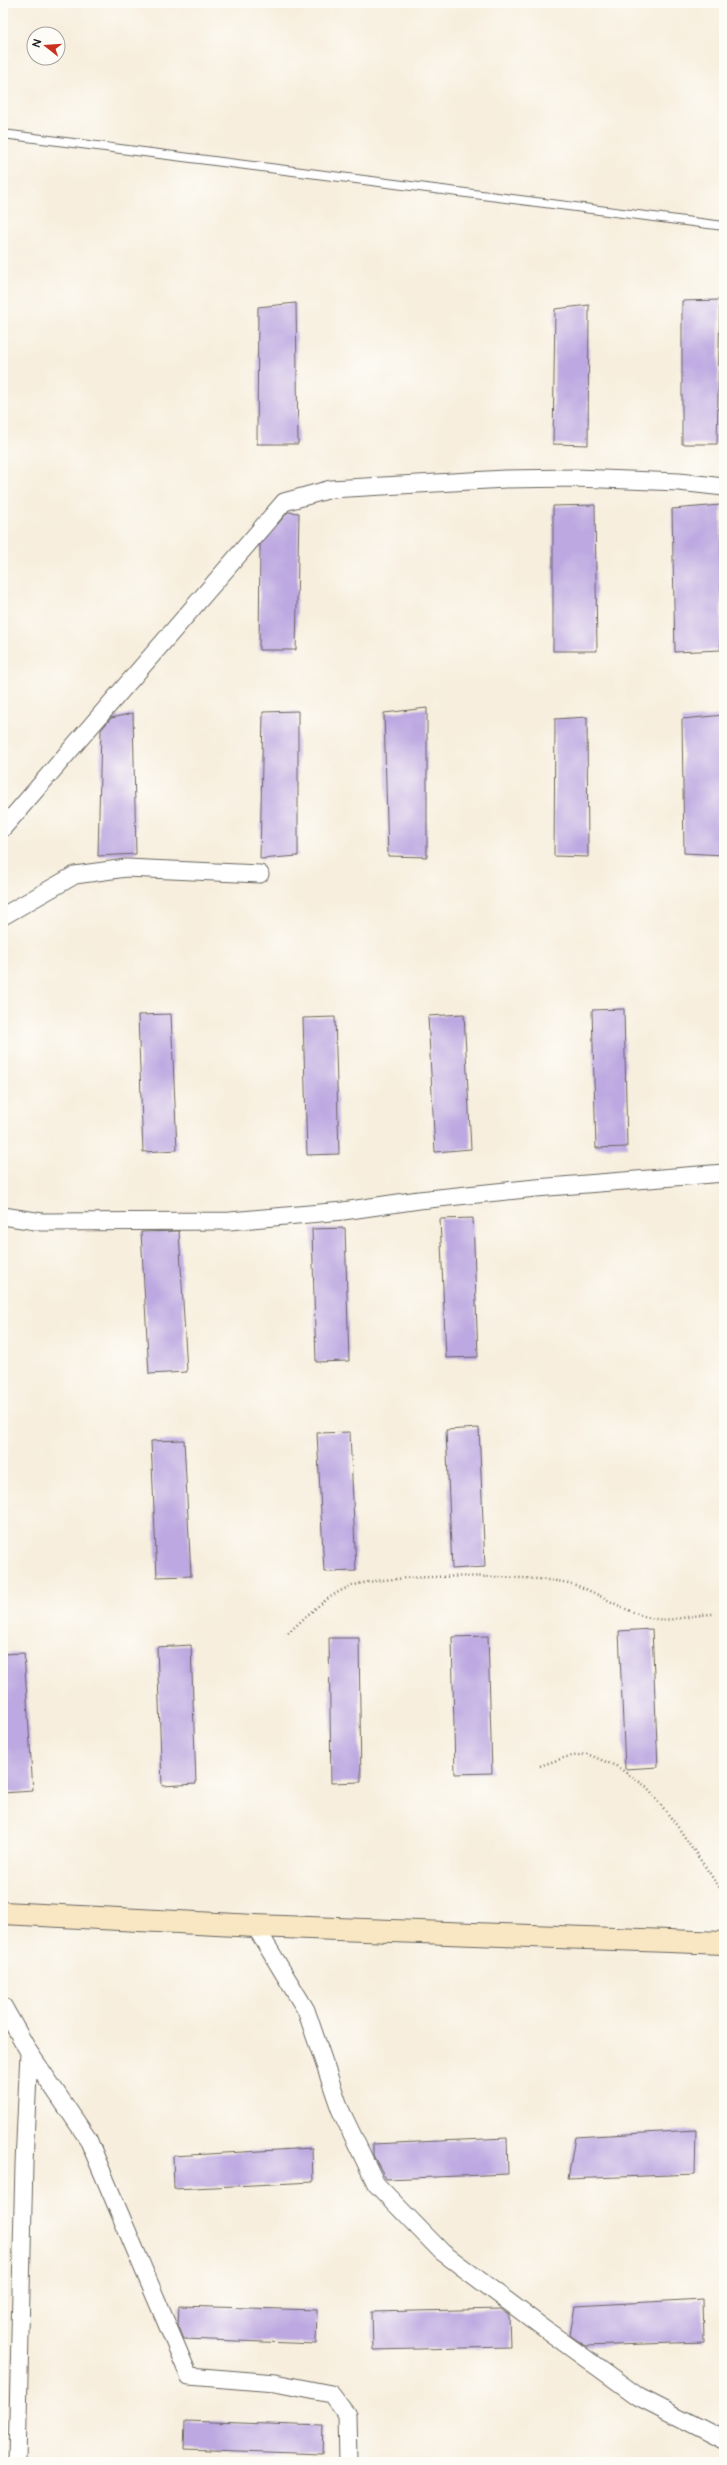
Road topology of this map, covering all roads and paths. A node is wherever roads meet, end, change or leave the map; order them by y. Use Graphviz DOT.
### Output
graph roads {
  1 [pos="3,134"];
  2 [pos="724,226"];
  3 [pos="724,487"];
  4 [pos="3,828"];
  5 [pos="260,874"];
  6 [pos="3,916"];
  7 [pos="724,1173"];
  8 [pos="3,1216"];
  9 [pos="713,1614"];
  10 [pos="288,1633"];
  11 [pos="540,1766"];
  12 [pos="724,1894"];
  13 [pos="3,1913"];
  14 [pos="255,1926"];
  15 [pos="724,1943"];
  16 [pos="3,2006"];
  17 [pos="29,2052"];
  18 [pos="724,2440"];
  19 [pos="17,2462"];
  20 [pos="348,2462"];
  1 -- 2 [label="lane"];
  3 -- 4 [label="street"];
  5 -- 6 [label="street"];
  7 -- 8 [label="street"];
  9 -- 10 [label="path"];
  11 -- 12 [label="path"];
  13 -- 14 [label="main road"];
  14 -- 15 [label="main road"];
  14 -- 18 [label="street"];
  16 -- 17 [label="street"];
  17 -- 19 [label="street"];
  17 -- 20 [label="street"];
}
